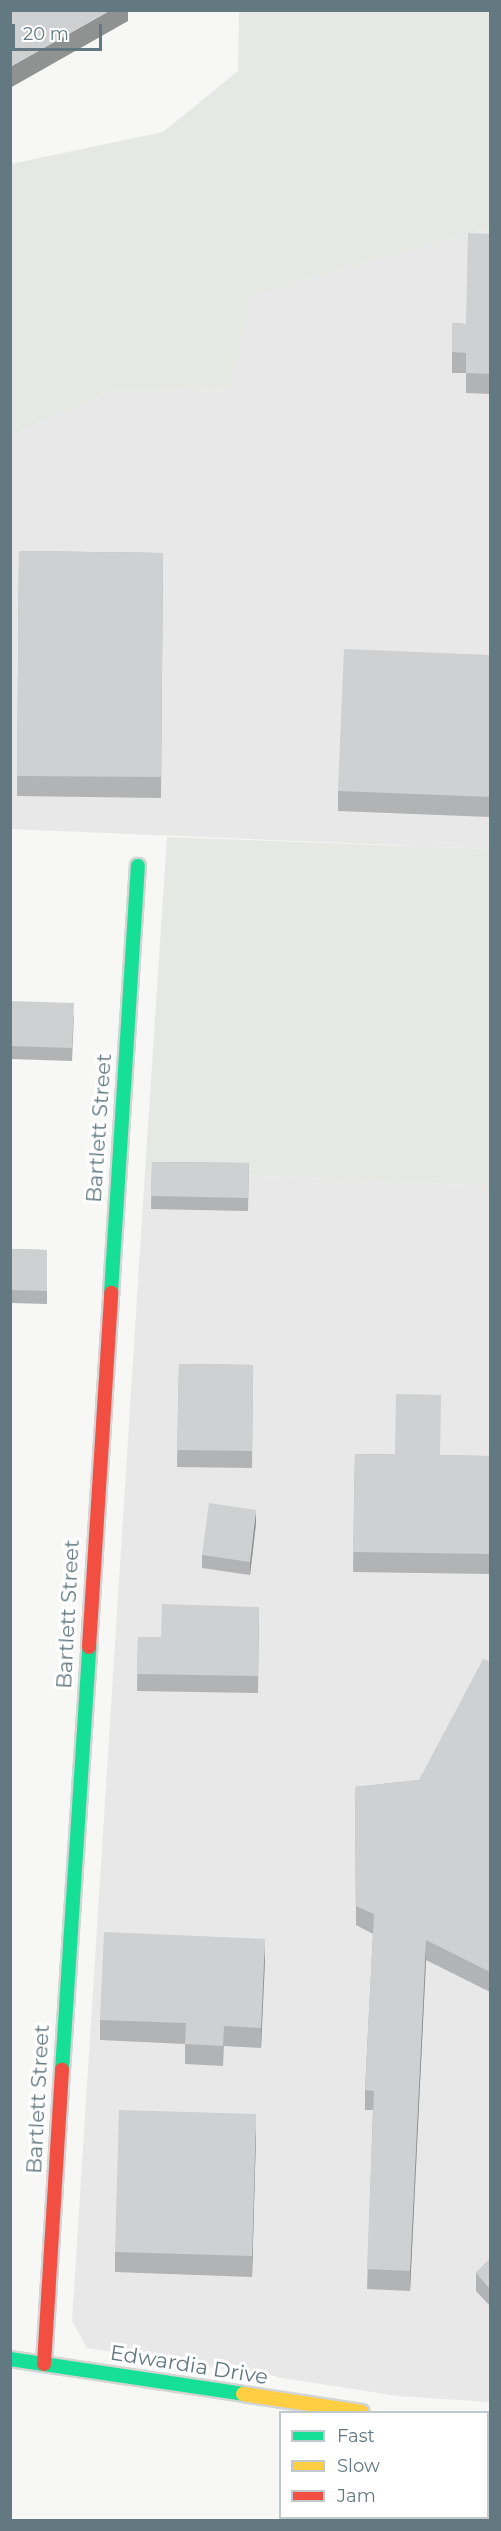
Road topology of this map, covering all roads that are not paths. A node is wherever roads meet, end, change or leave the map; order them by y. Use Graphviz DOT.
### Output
graph roads {
  1 [pos="138,866"];
  2 [pos="10,2359"];
  3 [pos="44,2364"];
  4 [pos="355,2411"];
  1 -- 3 [label="street, Bartlett Street"];
  2 -- 3 [label="street, Edwardia Drive"];
  3 -- 4 [label="street, Edwardia Drive"];
}
